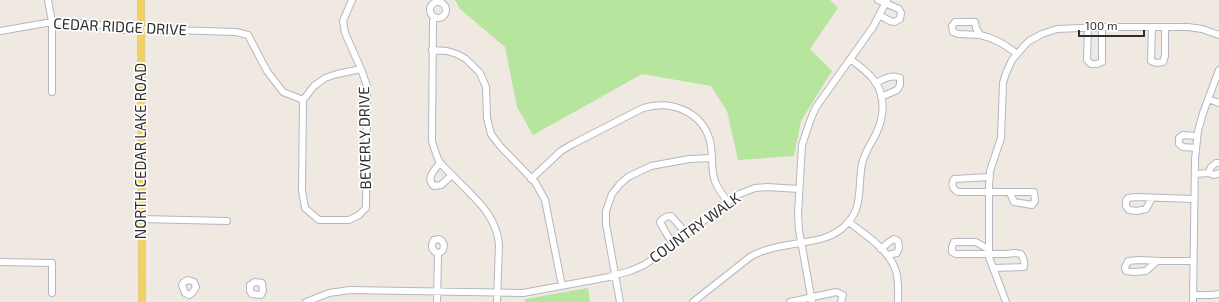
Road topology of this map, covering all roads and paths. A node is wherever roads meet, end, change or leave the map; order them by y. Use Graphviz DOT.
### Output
graph roads {
  1 [pos="48,0"];
  2 [pos="141,0"];
  3 [pos="352,0"];
  4 [pos="878,0"];
  5 [pos="886,2"];
  6 [pos="880,15"];
  7 [pos="435,17"];
  8 [pos="52,22"];
  9 [pos="1088,27"];
  10 [pos="1102,27"];
  11 [pos="1152,27"];
  12 [pos="1165,27"];
  13 [pos="141,29"];
  14 [pos="0,31"];
  15 [pos="980,35"];
  16 [pos="1219,35"];
  17 [pos="432,50"];
  18 [pos="1017,54"];
  19 [pos="850,59"];
  20 [pos="361,68"];
  21 [pos="1219,70"];
  22 [pos="876,83"];
  23 [pos="52,92"];
  24 [pos="881,97"];
  25 [pos="1208,98"];
  26 [pos="303,100"];
  27 [pos="1219,103"];
  28 [pos="1197,136"];
  29 [pos="1196,148"];
  30 [pos="712,158"];
  31 [pos="440,163"];
  32 [pos="1219,163"];
  33 [pos="1208,173"];
  34 [pos="1195,174"];
  35 [pos="1219,174"];
  36 [pos="452,175"];
  37 [pos="990,177"];
  38 [pos="531,179"];
  39 [pos="799,189"];
  40 [pos="989,192"];
  41 [pos="1010,193"];
  42 [pos="1152,198"];
  43 [pos="1194,199"];
  44 [pos="728,202"];
  45 [pos="141,219"];
  46 [pos="227,221"];
  47 [pos="849,222"];
  48 [pos="687,234"];
  49 [pos="801,243"];
  50 [pos="674,244"];
  51 [pos="881,249"];
  52 [pos="988,251"];
  53 [pos="438,254"];
  54 [pos="887,255"];
  55 [pos="1194,260"];
  56 [pos="1156,261"];
  57 [pos="0,262"];
  58 [pos="993,268"];
  59 [pos="615,275"];
  60 [pos="562,286"];
  61 [pos="437,292"];
  62 [pos="52,293"];
  63 [pos="498,293"];
  64 [pos="1219,294"];
  65 [pos="189,295"];
  66 [pos="261,295"];
  67 [pos="1193,299"];
  68 [pos="812,300"];
  69 [pos="1006,301"];
  70 [pos="142,302"];
  71 [pos="189,302"];
  72 [pos="265,302"];
  73 [pos="306,302"];
  74 [pos="437,302"];
  75 [pos="498,302"];
  76 [pos="620,302"];
  77 [pos="692,302"];
  78 [pos="790,302"];
  79 [pos="841,302"];
  80 [pos="898,302"];
  81 [pos="998,302"];
  1 -- 8 [label="street"];
  2 -- 13 [label="main road, NORTH CEDAR LAKE ROAD"];
  3 -- 20 [label="street, BEVERLY DRIVE"];
  4 -- 5 [label="street"];
  5 -- 6 [label="street"];
  5 -- 6 [label="street"];
  6 -- 19 [label="street"];
  7 -- 17 [label="street"];
  8 -- 13 [label="street, CEDAR RIDGE DRIVE"];
  8 -- 14 [label="street, CEDAR RIDGE DRIVE"];
  8 -- 23 [label="street"];
  9 -- 10 [label="street"];
  9 -- 10 [label="street"];
  9 -- 18 [label="street"];
  10 -- 11 [label="street"];
  11 -- 12 [label="street"];
  11 -- 12 [label="street"];
  12 -- 16 [label="street"];
  13 -- 26 [label="street, CEDAR RIDGE DRIVE"];
  13 -- 45 [label="main road, NORTH CEDAR LAKE ROAD"];
  15 -- 15 [label="street"];
  15 -- 18 [label="street"];
  17 -- 31 [label="street"];
  17 -- 38 [label="street"];
  18 -- 37 [label="street"];
  19 -- 22 [label="street"];
  19 -- 39 [label="street"];
  20 -- 26 [label="street"];
  20 -- 26 [label="street, BEVERLY DRIVE"];
  21 -- 25 [label="street"];
  22 -- 24 [label="street"];
  22 -- 24 [label="street"];
  24 -- 47 [label="street"];
  25 -- 27 [label="street"];
  25 -- 28 [label="street"];
  28 -- 29 [label="street"];
  28 -- 29 [label="street"];
  29 -- 34 [label="street"];
  30 -- 38 [label="street"];
  30 -- 44 [label="street"];
  30 -- 59 [label="street"];
  31 -- 36 [label="street"];
  31 -- 36 [label="street"];
  32 -- 33 [label="street"];
  33 -- 34 [label="street"];
  33 -- 35 [label="street"];
  34 -- 43 [label="street"];
  36 -- 63 [label="street"];
  37 -- 40 [label="street"];
  37 -- 40 [label="street"];
  38 -- 60 [label="street"];
  39 -- 44 [label="street, COUNTRY WALK"];
  39 -- 49 [label="street"];
  40 -- 41 [label="street"];
  40 -- 52 [label="street"];
  41 -- 41 [label="street"];
  42 -- 42 [label="street"];
  42 -- 43 [label="street"];
  43 -- 55 [label="street"];
  44 -- 48 [label="street, COUNTRY WALK"];
  45 -- 46 [label="street"];
  45 -- 70 [label="main road, NORTH CEDAR LAKE ROAD"];
  47 -- 49 [label="street"];
  47 -- 51 [label="street"];
  48 -- 50 [label="street, COUNTRY WALK"];
  48 -- 50 [label="street"];
  49 -- 68 [label="street"];
  49 -- 77 [label="street"];
  50 -- 59 [label="street, COUNTRY WALK"];
  51 -- 54 [label="street"];
  51 -- 54 [label="street"];
  52 -- 52 [label="street"];
  52 -- 58 [label="street"];
  52 -- 58 [label="street"];
  53 -- 61 [label="street"];
  54 -- 80 [label="street"];
  55 -- 56 [label="street"];
  55 -- 67 [label="street"];
  56 -- 56 [label="street"];
  57 -- 62 [label="street"];
  58 -- 69 [label="street"];
  59 -- 60 [label="street, COUNTRY WALK"];
  59 -- 76 [label="street"];
  60 -- 63 [label="street, COUNTRY WALK"];
  61 -- 63 [label="street, COUNTRY WALK"];
  61 -- 73 [label="street, COUNTRY WALK"];
  61 -- 74 [label="street"];
  63 -- 75 [label="street"];
  64 -- 67 [label="street"];
  65 -- 71 [label="street"];
  66 -- 72 [label="street"];
  68 -- 78 [label="street"];
  68 -- 79 [label="street"];
  69 -- 81 [label="street"];
}
